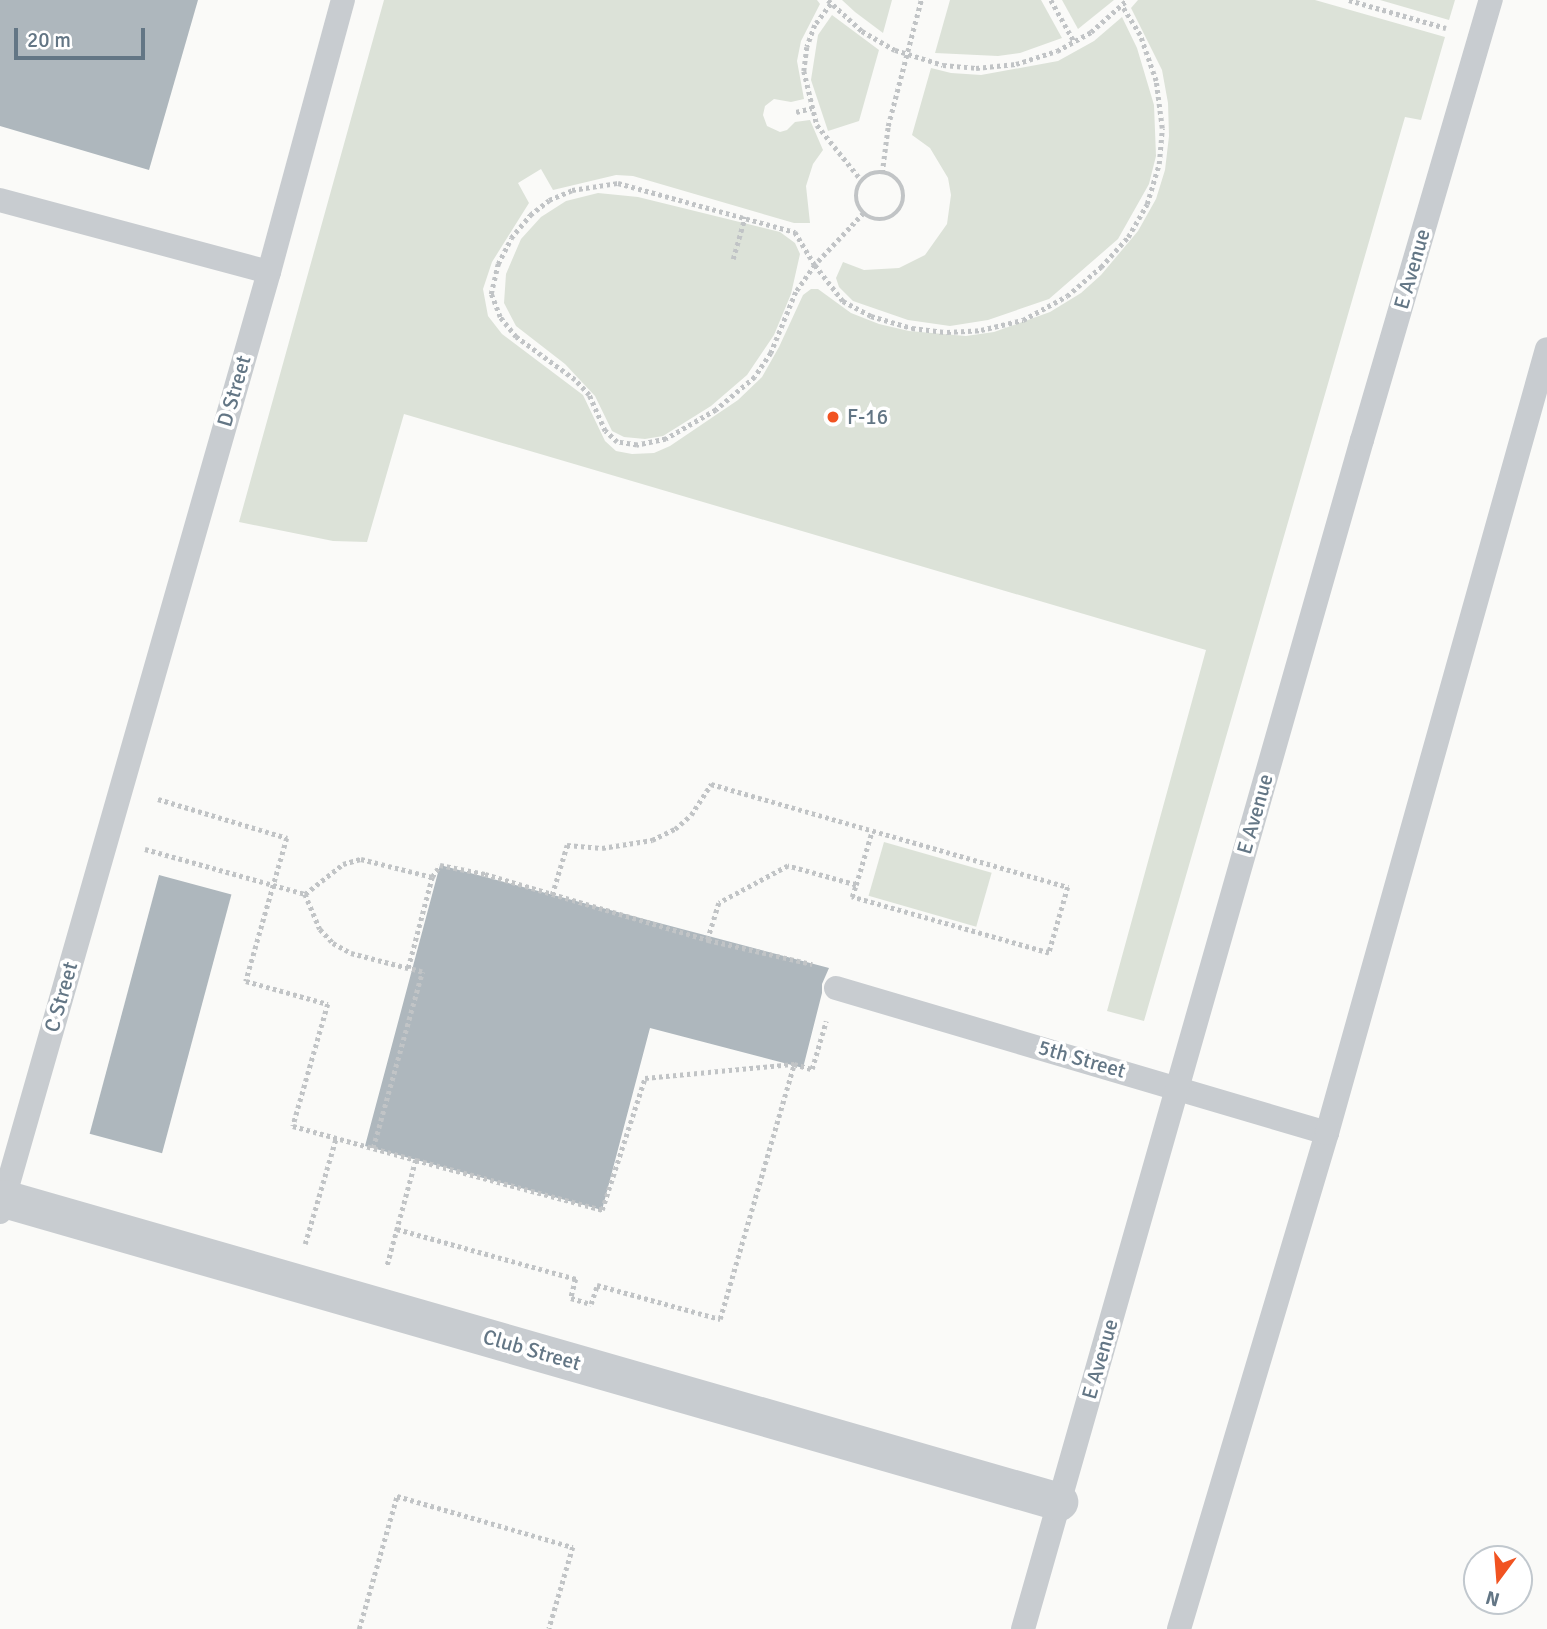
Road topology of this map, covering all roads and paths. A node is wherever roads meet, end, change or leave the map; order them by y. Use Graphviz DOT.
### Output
graph roads {
  1 [pos="343,0"];
  2 [pos="921,0"];
  3 [pos="1051,0"];
  4 [pos="1127,0"];
  5 [pos="1349,0"];
  6 [pos="1491,0"];
  7 [pos="829,2"];
  8 [pos="1122,6"];
  9 [pos="1452,30"];
  10 [pos="1075,43"];
  11 [pos="906,54"];
  12 [pos="812,107"];
  13 [pos="796,112"];
  14 [pos="882,173"];
  15 [pos="862,181"];
  16 [pos="0,200"];
  17 [pos="864,213"];
  18 [pos="744,217"];
  19 [pos="733,258"];
  20 [pos="815,265"];
  21 [pos="269,272"];
  22 [pos="1547,349"];
  23 [pos="121,781"];
  24 [pos="159,799"];
  25 [pos="872,831"];
  26 [pos="145,849"];
  27 [pos="432,877"];
  28 [pos="856,885"];
  29 [pos="274,886"];
  30 [pos="305,894"];
  31 [pos="552,895"];
  32 [pos="708,940"];
  33 [pos="408,968"];
  34 [pos="836,988"];
  35 [pos="794,1064"];
  36 [pos="1178,1087"];
  37 [pos="1327,1133"];
  38 [pos="336,1138"];
  39 [pos="373,1148"];
  40 [pos="416,1160"];
  41 [pos="2,1206"];
  42 [pos="397,1229"];
  43 [pos="302,1255"];
  44 [pos="385,1274"];
  45 [pos="1059,1502"];
  46 [pos="359,1629"];
  47 [pos="549,1629"];
  48 [pos="1023,1629"];
  49 [pos="1179,1629"];
  1 -- 21 [label="lane, D Street"];
  2 -- 11 [label="path"];
  3 -- 10 [label="path"];
  4 -- 8 [label="path"];
  5 -- 9 [label="path"];
  6 -- 36 [label="lane, E Avenue"];
  7 -- 11 [label="path"];
  7 -- 12 [label="path"];
  8 -- 10 [label="path"];
  8 -- 20 [label="path"];
  10 -- 11 [label="path"];
  11 -- 14 [label="path"];
  12 -- 13 [label="path"];
  12 -- 15 [label="path"];
  14 -- 15 [label="path"];
  14 -- 17 [label="path"];
  15 -- 17 [label="path"];
  16 -- 21 [label="lane"];
  17 -- 20 [label="path"];
  18 -- 19 [label="path"];
  18 -- 20 [label="path"];
  18 -- 20 [label="path"];
  21 -- 23 [label="lane, D Street"];
  22 -- 37 [label="lane"];
  23 -- 41 [label="lane, C Street"];
  24 -- 29 [label="path"];
  25 -- 28 [label="path"];
  25 -- 28 [label="path"];
  25 -- 31 [label="path"];
  26 -- 29 [label="path"];
  27 -- 30 [label="path"];
  27 -- 31 [label="path"];
  27 -- 33 [label="path"];
  28 -- 32 [label="path"];
  29 -- 30 [label="path"];
  29 -- 38 [label="path"];
  30 -- 33 [label="path"];
  31 -- 32 [label="path"];
  32 -- 34 [label="path"];
  33 -- 39 [label="path"];
  34 -- 35 [label="path"];
  34 -- 36 [label="lane, 5th Street"];
  35 -- 40 [label="path"];
  35 -- 42 [label="path"];
  36 -- 37 [label="lane, 5th Street"];
  36 -- 45 [label="lane, E Avenue"];
  37 -- 49 [label="lane"];
  38 -- 39 [label="path"];
  38 -- 43 [label="path"];
  39 -- 40 [label="path"];
  40 -- 42 [label="path"];
  41 -- 45 [label="street, Club Street"];
  42 -- 44 [label="path"];
  45 -- 48 [label="lane, E Avenue"];
  46 -- 47 [label="path"];
}
